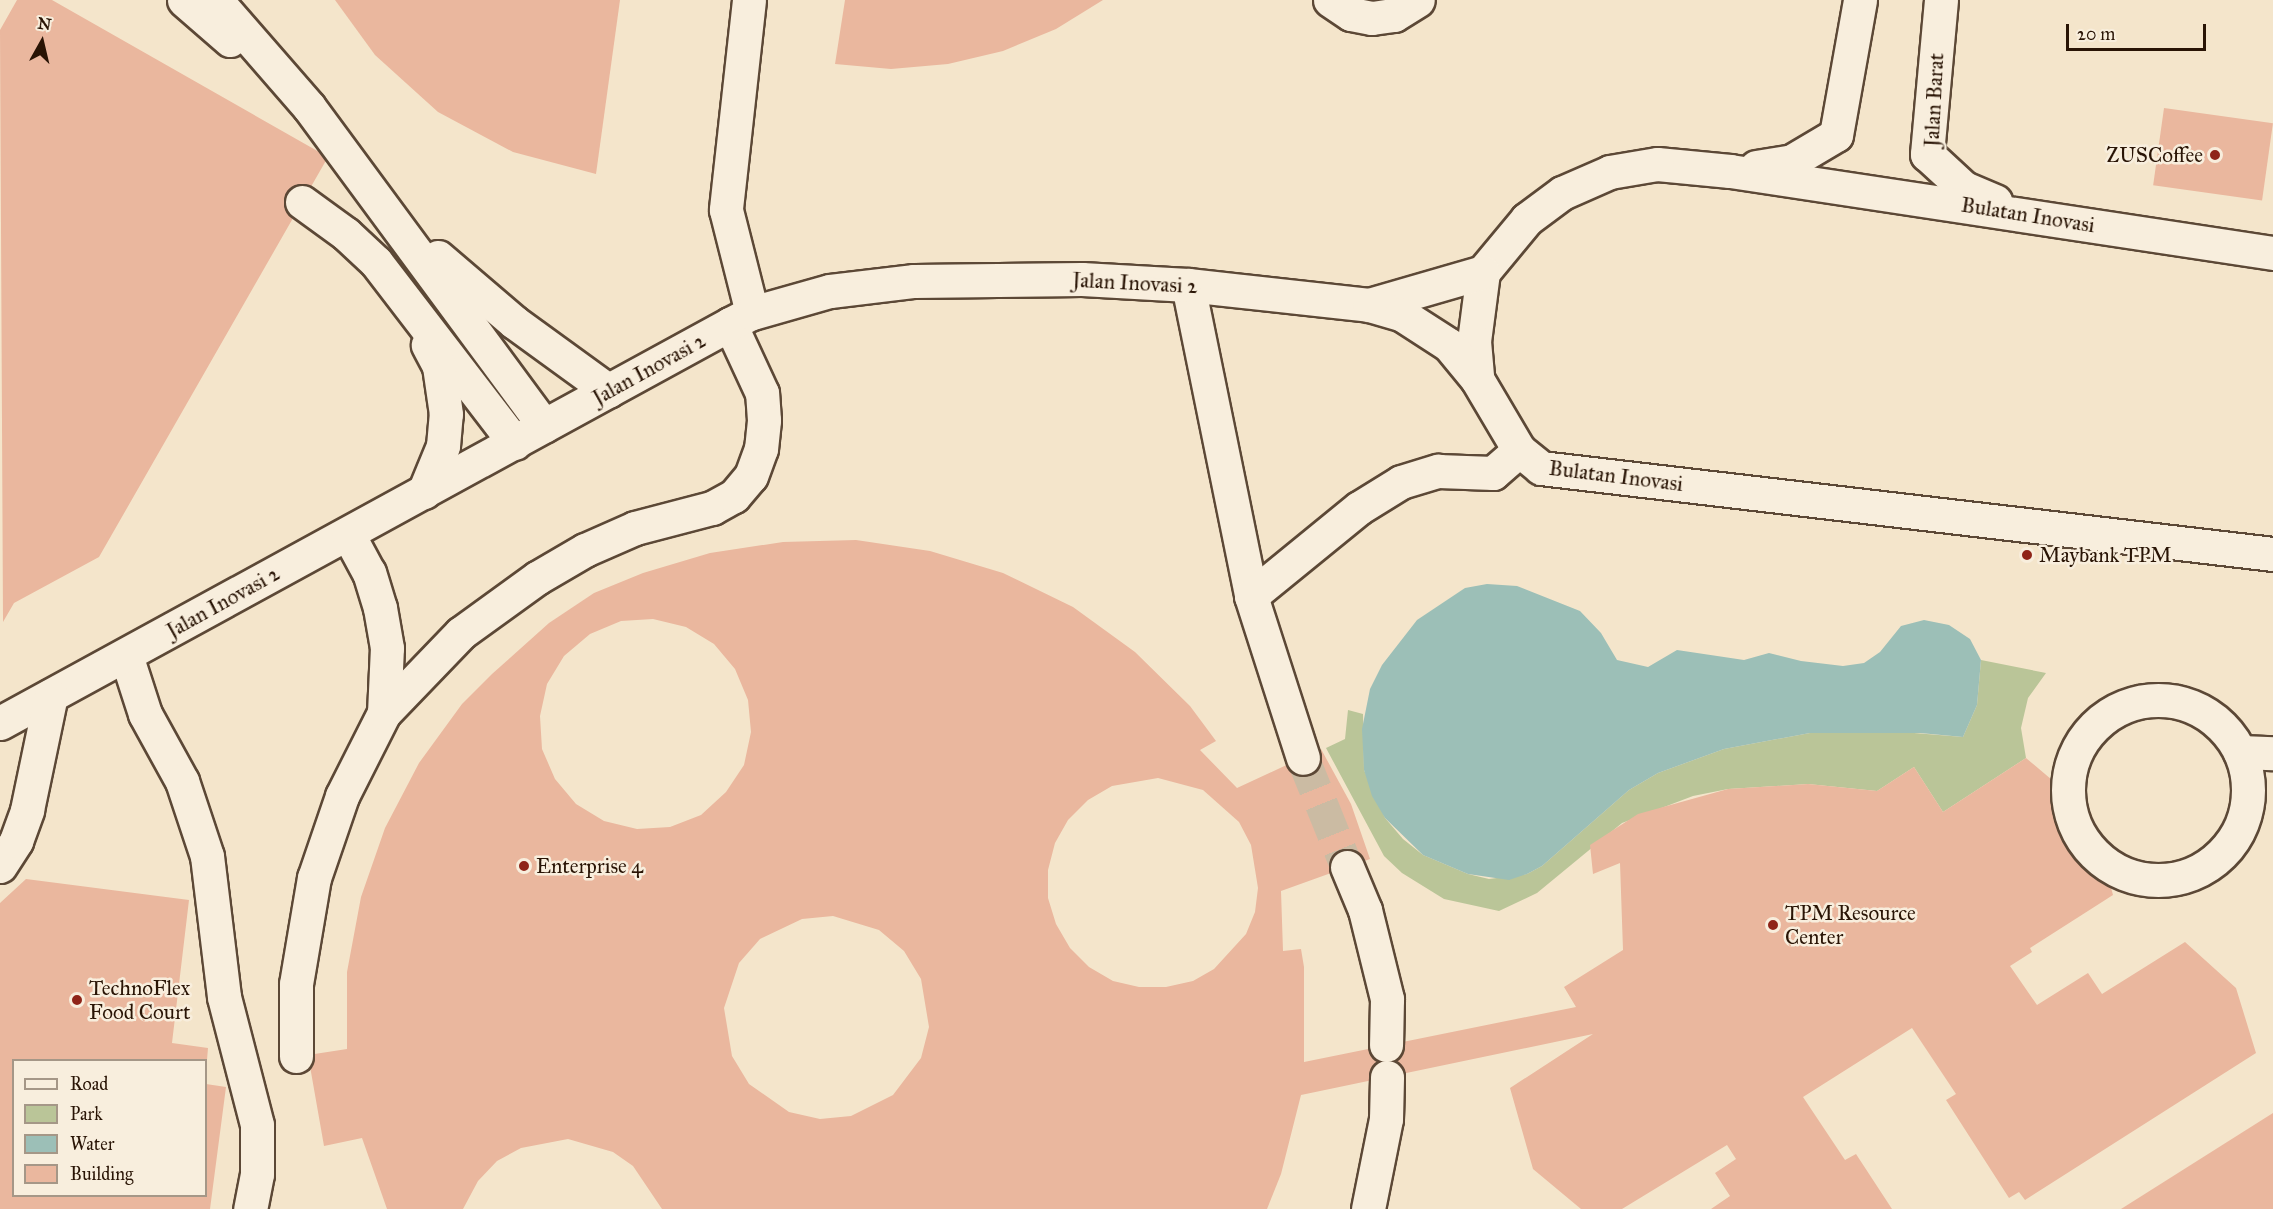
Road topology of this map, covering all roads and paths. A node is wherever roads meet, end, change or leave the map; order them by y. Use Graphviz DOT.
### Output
graph roads {
  1 [pos="184,0"];
  2 [pos="216,0"];
  3 [pos="749,0"];
  4 [pos="1330,0"];
  5 [pos="1418,0"];
  6 [pos="1860,0"];
  7 [pos="1941,0"];
  8 [pos="309,106"];
  9 [pos="1730,171"];
  10 [pos="371,191"];
  11 [pos="302,202"];
  12 [pos="2029,215"];
  13 [pos="2273,253"];
  14 [pos="1483,272"];
  15 [pos="1188,285"];
  16 [pos="405,297"];
  17 [pos="1369,305"];
  18 [pos="741,319"];
  19 [pos="1477,379"];
  20 [pos="609,391"];
  21 [pos="544,426"];
  22 [pos="515,442"];
  23 [pos="1519,450"];
  24 [pos="424,492"];
  25 [pos="348,534"];
  26 [pos="2273,554"];
  27 [pos="1251,596"];
  28 [pos="126,655"];
  29 [pos="51,695"];
  30 [pos="384,713"];
  31 [pos="0,723"];
  32 [pos="2240,752"];
  33 [pos="2273,753"];
  34 [pos="1303,758"];
  35 [pos="2260,806"];
  36 [pos="0,866"];
  37 [pos="1347,867"];
  38 [pos="296,1056"];
  39 [pos="250,1209"];
  40 [pos="1368,1209"];
  1 -- 8 [label="street"];
  2 -- 8 [label="street"];
  3 -- 18 [label="street"];
  4 -- 5 [label="street"];
  6 -- 9 [label="street"];
  7 -- 12 [label="street, Jalan Barat"];
  8 -- 10 [label="street"];
  9 -- 12 [label="street, Bulatan Inovasi"];
  9 -- 14 [label="street, Bulatan Inovasi"];
  10 -- 20 [label="street"];
  10 -- 21 [label="street"];
  11 -- 16 [label="street"];
  12 -- 13 [label="street, Bulatan Inovasi"];
  14 -- 17 [label="street"];
  14 -- 19 [label="street, Bulatan Inovasi"];
  15 -- 17 [label="street, Jalan Inovasi 2"];
  15 -- 18 [label="street, Jalan Inovasi 2"];
  15 -- 27 [label="street"];
  16 -- 22 [label="street"];
  16 -- 24 [label="street"];
  17 -- 19 [label="street"];
  18 -- 20 [label="street, Jalan Inovasi 2"];
  18 -- 30 [label="street"];
  19 -- 23 [label="street, Bulatan Inovasi"];
  20 -- 21 [label="street, Jalan Inovasi 2"];
  21 -- 22 [label="street, Jalan Inovasi 2"];
  22 -- 24 [label="street, Jalan Inovasi 2"];
  23 -- 26 [label="street, Bulatan Inovasi"];
  23 -- 27 [label="street"];
  24 -- 25 [label="street, Jalan Inovasi 2"];
  25 -- 28 [label="street, Jalan Inovasi 2"];
  25 -- 30 [label="street"];
  27 -- 34 [label="street"];
  28 -- 29 [label="street, Jalan Inovasi 2"];
  28 -- 39 [label="street"];
  29 -- 31 [label="street, Jalan Inovasi 2"];
  29 -- 36 [label="street"];
  30 -- 38 [label="street"];
  32 -- 33 [label="street"];
  32 -- 35 [label="street"];
  32 -- 35 [label="street"];
  37 -- 40 [label="street"];
}
